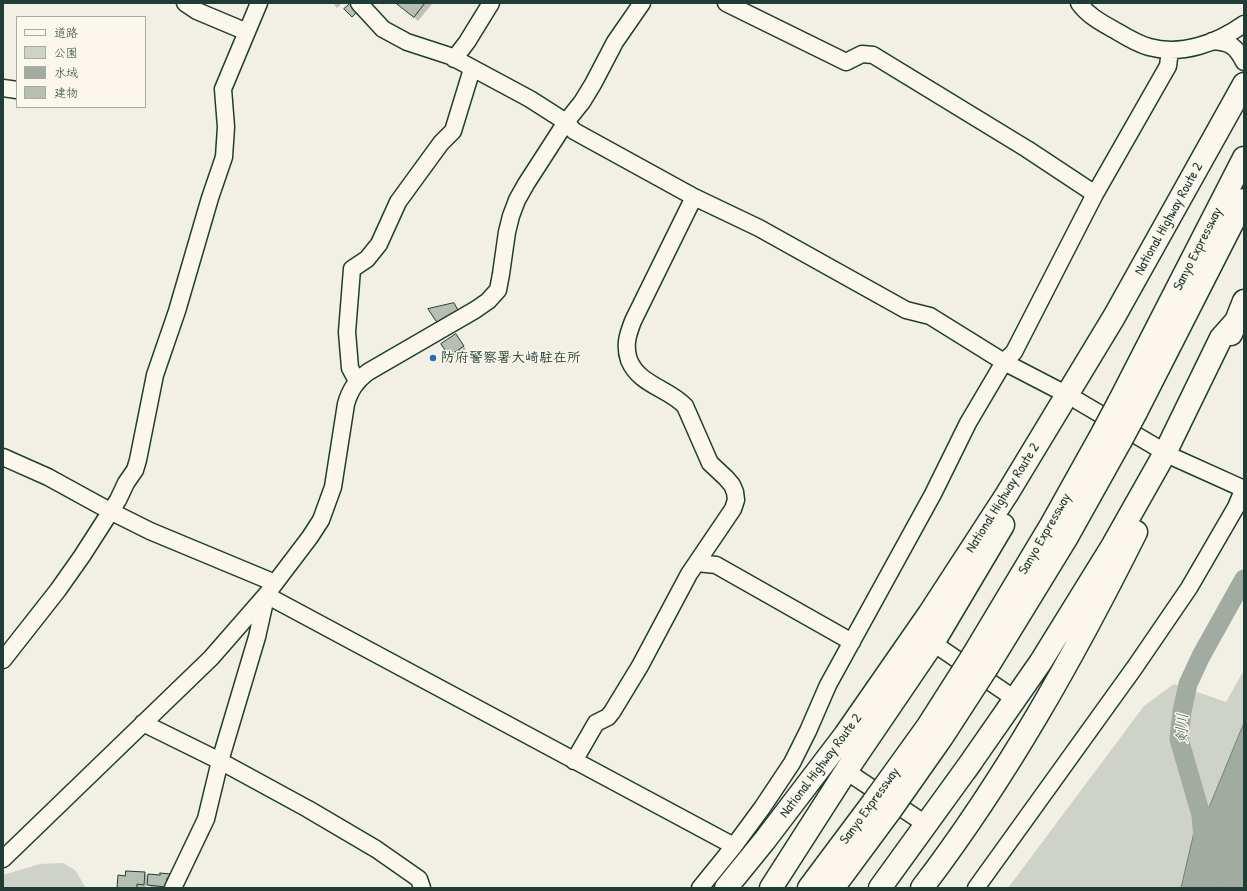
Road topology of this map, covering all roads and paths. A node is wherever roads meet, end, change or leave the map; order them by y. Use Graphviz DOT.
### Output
graph roads {
  1 [pos="185,3"];
  2 [pos="259,3"];
  3 [pos="359,3"];
  4 [pos="491,3"];
  5 [pos="642,3"];
  6 [pos="726,3"];
  7 [pos="1079,3"];
  8 [pos="1244,24"];
  9 [pos="247,32"];
  10 [pos="1212,41"];
  11 [pos="1170,50"];
  12 [pos="454,58"];
  13 [pos="1244,62"];
  14 [pos="472,69"];
  15 [pos="1244,84"];
  16 [pos="3,88"];
  17 [pos="16,90"];
  18 [pos="566,122"];
  19 [pos="1244,158"];
  20 [pos="1095,194"];
  21 [pos="694,197"];
  22 [pos="1244,200"];
  23 [pos="1242,308"];
  24 [pos="1114,317"];
  25 [pos="1004,362"];
  26 [pos="357,380"];
  27 [pos="1058,390"];
  28 [pos="1078,401"];
  29 [pos="1128,407"];
  30 [pos="1169,455"];
  31 [pos="3,457"];
  32 [pos="110,511"];
  33 [pos="697,563"];
  34 [pos="270,589"];
  35 [pos="852,642"];
  36 [pos="933,643"];
  37 [pos="3,660"];
  38 [pos="1015,699"];
  39 [pos="142,724"];
  40 [pos="220,760"];
  41 [pos="574,761"];
  42 [pos="846,771"];
  43 [pos="882,806"];
  44 [pos="927,825"];
  45 [pos="734,846"];
  46 [pos="3,859"];
  47 [pos="173,888"];
  48 [pos="422,888"];
  49 [pos="700,888"];
  50 [pos="726,888"];
  51 [pos="771,888"];
  52 [pos="809,888"];
  53 [pos="833,888"];
  54 [pos="880,888"];
  55 [pos="922,888"];
  56 [pos="976,888"];
  1 -- 9 [label="street"];
  2 -- 9 [label="street"];
  3 -- 12 [label="street"];
  4 -- 12 [label="street"];
  5 -- 18 [label="street"];
  6 -- 20 [label="street"];
  7 -- 11 [label="street"];
  8 -- 10 [label="street"];
  9 -- 32 [label="street"];
  10 -- 11 [label="street"];
  10 -- 13 [label="street"];
  11 -- 20 [label="street"];
  12 -- 14 [label="street"];
  14 -- 18 [label="street"];
  14 -- 26 [label="street"];
  15 -- 24 [label="highway, National Highway Route 2"];
  16 -- 17 [label="street"];
  18 -- 21 [label="street"];
  18 -- 26 [label="street"];
  19 -- 29 [label="highway, Sanyo Expressway"];
  20 -- 25 [label="street"];
  21 -- 25 [label="street"];
  21 -- 33 [label="street"];
  22 -- 29 [label="highway, Sanyo Expressway"];
  23 -- 30 [label="highway"];
  24 -- 36 [label="highway"];
  24 -- 50 [label="highway, National Highway Route 2"];
  25 -- 27 [label="street"];
  25 -- 35 [label="street"];
  26 -- 34 [label="street"];
  28 -- 30 [label="street"];
  29 -- 43 [label="highway, Sanyo Expressway, bridge"];
  30 -- 38 [label="highway"];
  30 -- 55 [label="highway"];
  30 -- 56 [label="street"];
  31 -- 32 [label="street"];
  32 -- 34 [label="street"];
  32 -- 37 [label="street"];
  33 -- 35 [label="street"];
  33 -- 41 [label="street"];
  34 -- 39 [label="street"];
  34 -- 40 [label="street"];
  34 -- 41 [label="street"];
  35 -- 45 [label="street"];
  36 -- 38 [label="street"];
  36 -- 42 [label="highway"];
  38 -- 44 [label="highway"];
  39 -- 40 [label="street"];
  39 -- 46 [label="street"];
  40 -- 47 [label="street"];
  40 -- 48 [label="street"];
  41 -- 45 [label="street"];
  42 -- 44 [label="street"];
  42 -- 51 [label="highway"];
  43 -- 52 [label="highway, Sanyo Expressway"];
  43 -- 53 [label="highway, Sanyo Expressway"];
  44 -- 54 [label="highway"];
  45 -- 49 [label="street"];
}
